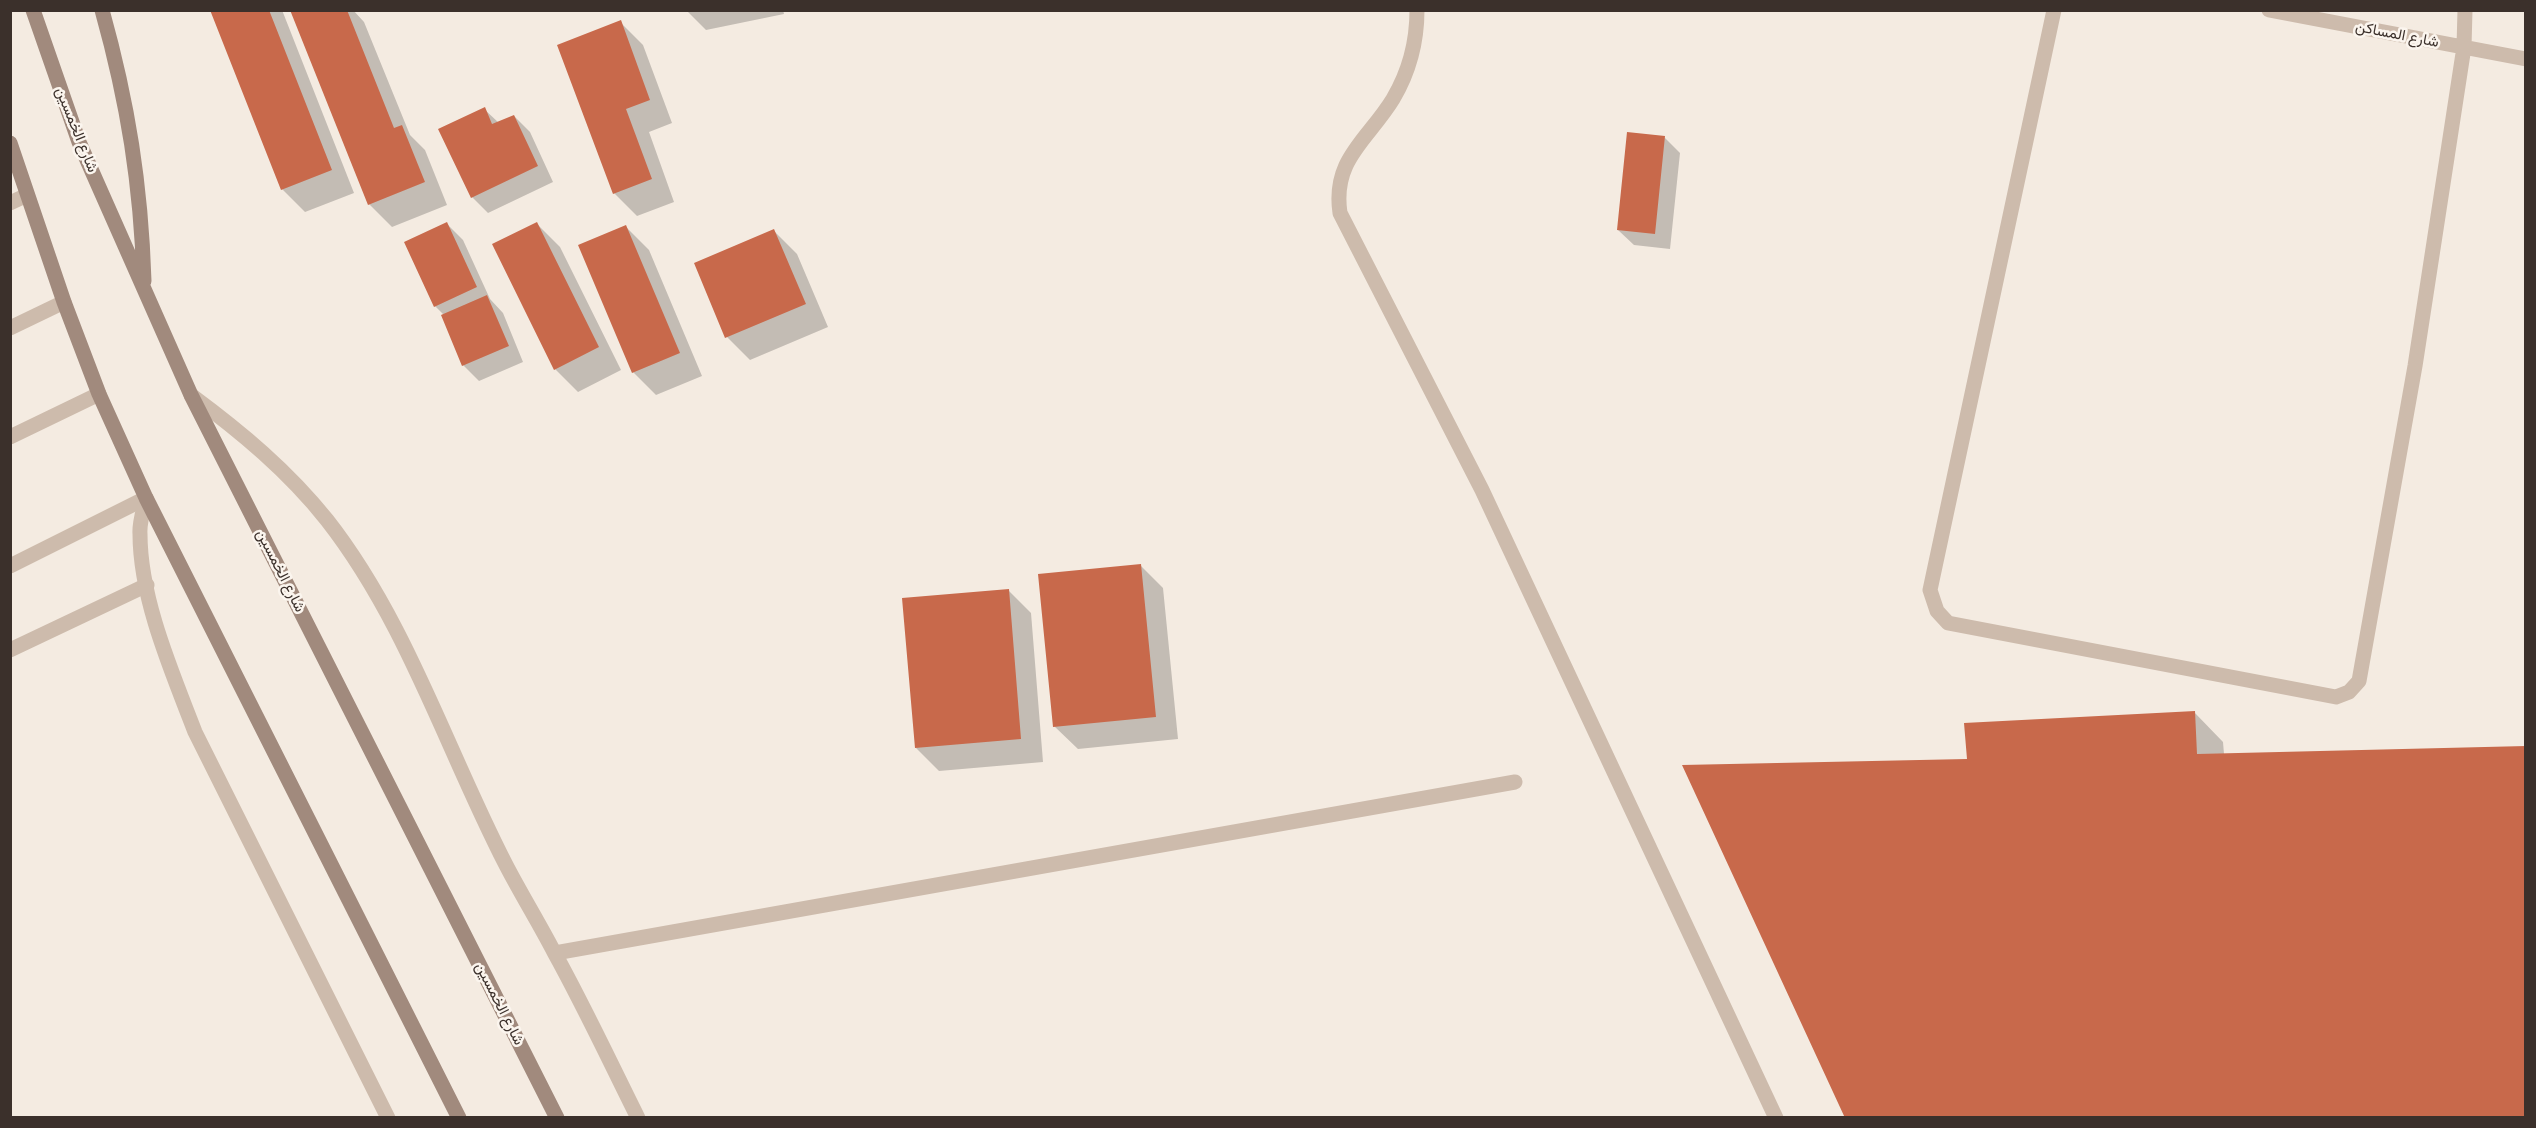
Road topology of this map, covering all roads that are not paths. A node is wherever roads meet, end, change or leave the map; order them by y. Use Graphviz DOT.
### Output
graph roads {
  1 [pos="33,10"];
  2 [pos="102,10"];
  3 [pos="1417,10"];
  4 [pos="2055,10"];
  5 [pos="2269,10"];
  6 [pos="2465,10"];
  7 [pos="2464,47"];
  8 [pos="2526,59"];
  9 [pos="10,143"];
  10 [pos="27,195"];
  11 [pos="10,203"];
  12 [pos="145,290"];
  13 [pos="64,302"];
  14 [pos="10,328"];
  15 [pos="99,394"];
  16 [pos="191,395"];
  17 [pos="10,436"];
  18 [pos="146,498"];
  19 [pos="10,566"];
  20 [pos="147,585"];
  21 [pos="10,650"];
  22 [pos="1515,782"];
  23 [pos="555,953"];
  24 [pos="388,1118"];
  25 [pos="459,1118"];
  26 [pos="556,1118"];
  27 [pos="638,1118"];
  28 [pos="1776,1118"];
  1 -- 12 [label="main road, شارع الخمسين"];
  2 -- 12 [label="main road"];
  3 -- 28 [label="street"];
  4 -- 7 [label="street"];
  5 -- 7 [label="street, شارع المساكن"];
  6 -- 7 [label="street"];
  7 -- 8 [label="street, شارع المساكن"];
  9 -- 10 [label="main road"];
  10 -- 11 [label="street"];
  10 -- 13 [label="main road"];
  12 -- 16 [label="main road, شارع الخمسين"];
  13 -- 14 [label="street"];
  13 -- 15 [label="main road"];
  15 -- 17 [label="street"];
  15 -- 18 [label="main road"];
  16 -- 23 [label="street"];
  16 -- 26 [label="main road, شارع الخمسين"];
  18 -- 19 [label="street"];
  18 -- 20 [label="street"];
  18 -- 25 [label="main road"];
  20 -- 21 [label="street"];
  20 -- 24 [label="street"];
  22 -- 23 [label="street"];
  23 -- 27 [label="street"];
}
